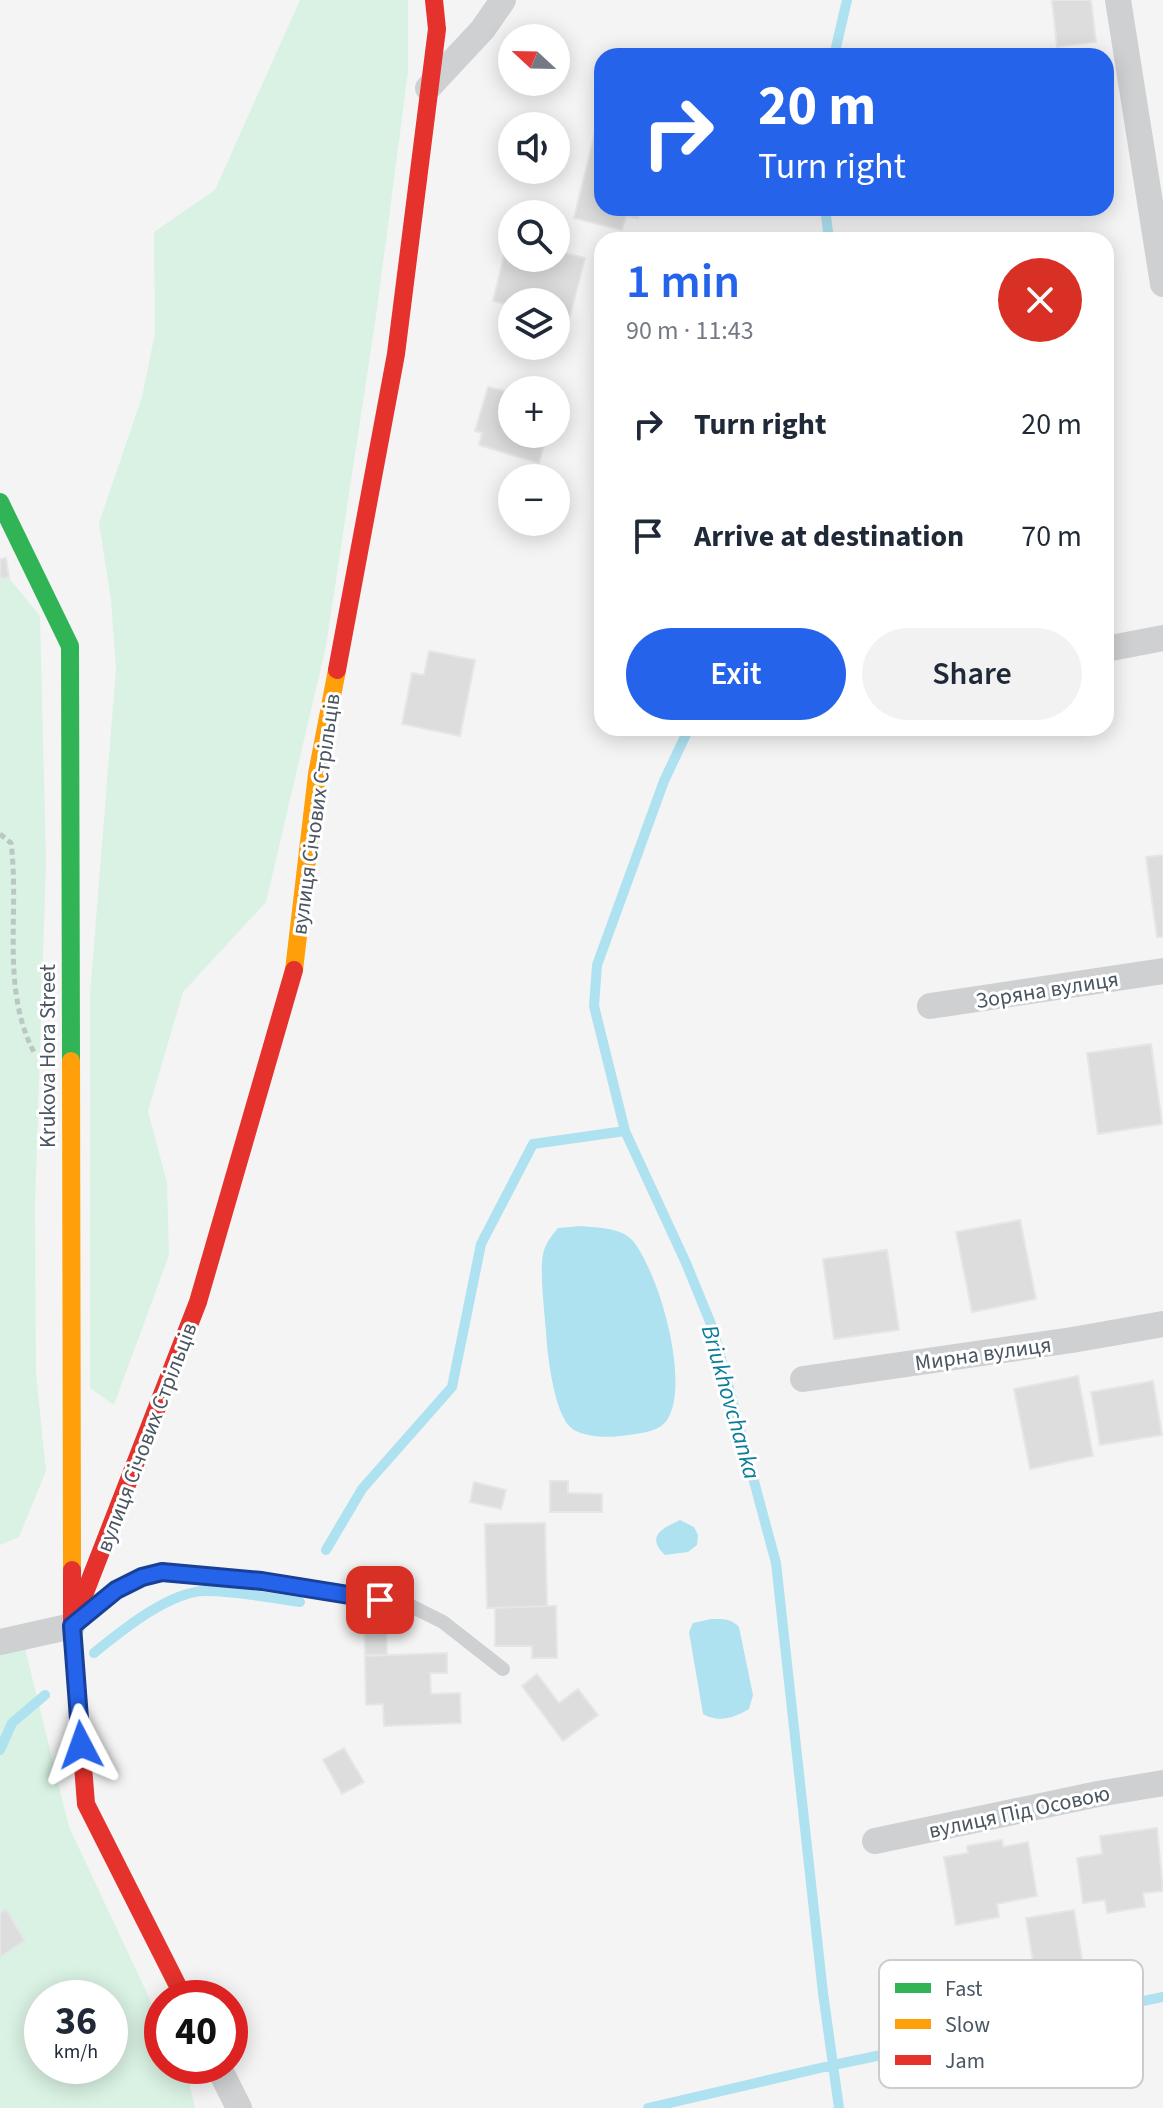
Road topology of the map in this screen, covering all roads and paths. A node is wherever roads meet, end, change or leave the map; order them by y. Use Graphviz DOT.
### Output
graph roads {
  1 [pos="434,0"];
  2 [pos="503,0"];
  3 [pos="1118,0"];
  4 [pos="428,88"];
  5 [pos="1163,284"];
  6 [pos="0,502"];
  7 [pos="1163,638"];
  8 [pos="1114,647"];
  9 [pos="0,834"];
  10 [pos="1163,971"];
  11 [pos="930,1006"];
  12 [pos="36,1056"];
  13 [pos="1163,1324"];
  14 [pos="803,1379"];
  15 [pos="72,1626"];
  16 [pos="0,1642"];
  17 [pos="503,1669"];
  18 [pos="1163,1783"];
  19 [pos="875,1841"];
  20 [pos="175,1980"];
  21 [pos="227,2084"];
  22 [pos="239,2108"];
  1 -- 4 [label="street, вулиця Січових Стрільців"];
  2 -- 4 [label="street"];
  3 -- 5 [label="street"];
  4 -- 15 [label="street, вулиця Січових Стрільців"];
  6 -- 15 [label="street, Krukova Hora Street"];
  7 -- 8 [label="street"];
  9 -- 12 [label="path"];
  10 -- 11 [label="street, Зоряна вулиця"];
  13 -- 14 [label="street, Мирна вулиця"];
  15 -- 16 [label="street"];
  15 -- 17 [label="lane"];
  15 -- 20 [label="street, Krukova Hora Street"];
  18 -- 19 [label="street, вулиця Під Осовою"];
  21 -- 22 [label="street"];
}
